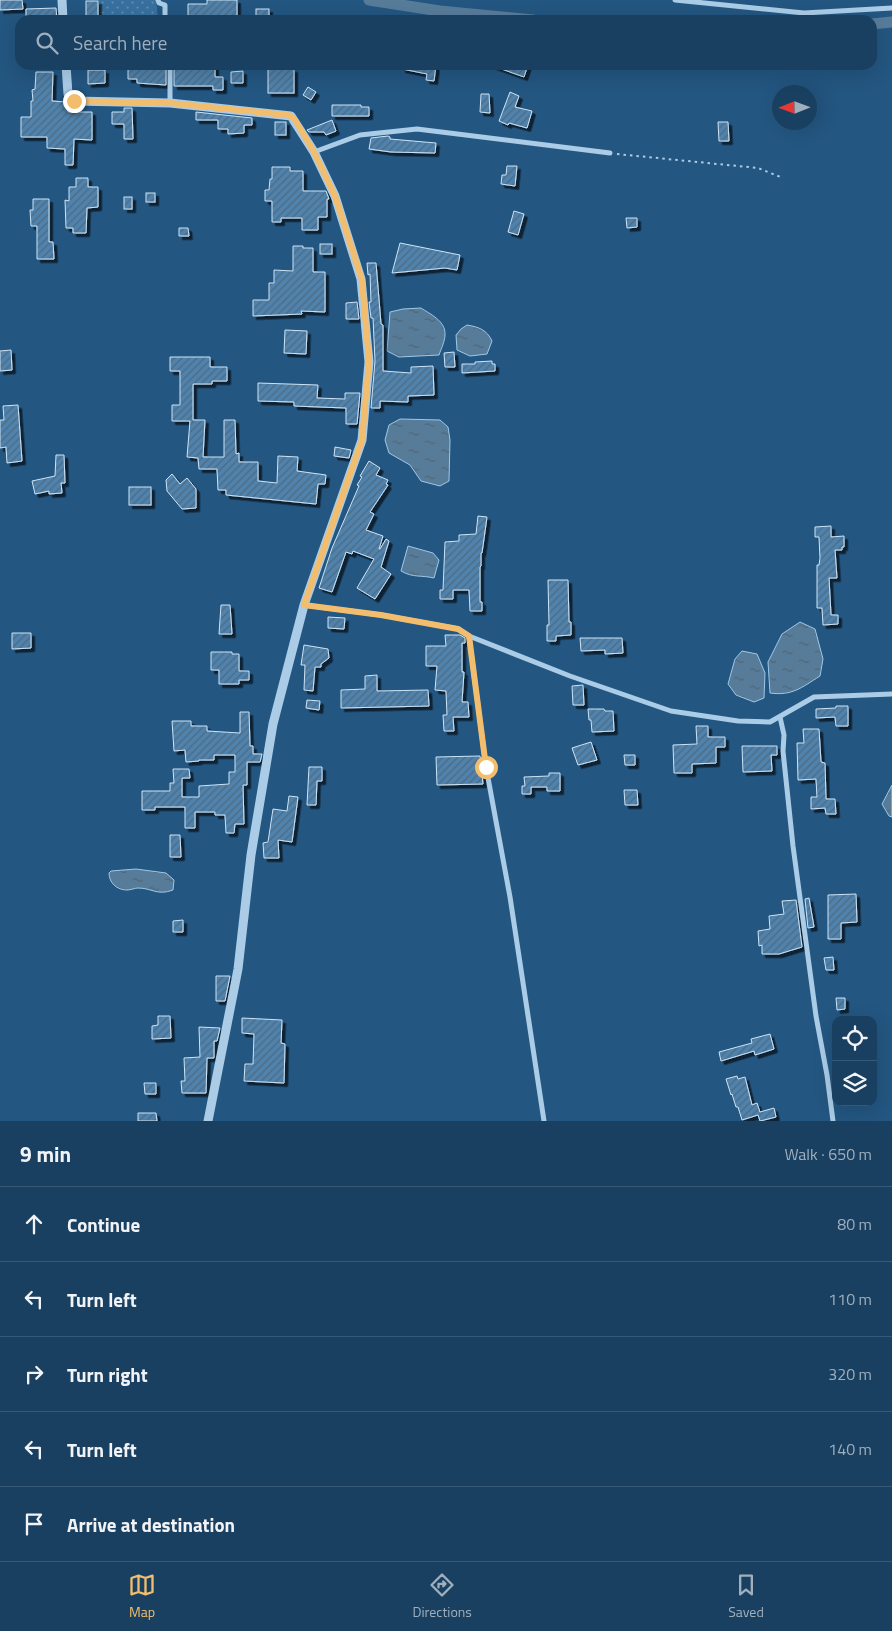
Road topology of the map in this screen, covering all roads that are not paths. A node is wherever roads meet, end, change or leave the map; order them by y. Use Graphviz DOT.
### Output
graph roads {
  1 [pos="62,0"];
  2 [pos="158,0"];
  3 [pos="675,0"];
  4 [pos="892,8"];
  5 [pos="63,15"];
  6 [pos="165,15"];
  7 [pos="66,70"];
  8 [pos="170,70"];
  9 [pos="170,103"];
  10 [pos="314,152"];
  11 [pos="610,153"];
  12 [pos="304,605"];
  13 [pos="469,636"];
  14 [pos="892,694"];
  15 [pos="780,717"];
  16 [pos="208,1121"];
  17 [pos="544,1121"];
  18 [pos="833,1121"];
  1 -- 5 [label="street"];
  2 -- 6 [label="street"];
  3 -- 4 [label="street"];
  7 -- 9 [label="street"];
  8 -- 9 [label="street"];
  9 -- 10 [label="street"];
  10 -- 11 [label="street"];
  10 -- 12 [label="street"];
  12 -- 13 [label="street"];
  12 -- 16 [label="street"];
  13 -- 15 [label="street"];
  13 -- 17 [label="street"];
  14 -- 15 [label="street"];
  15 -- 18 [label="street"];
}
